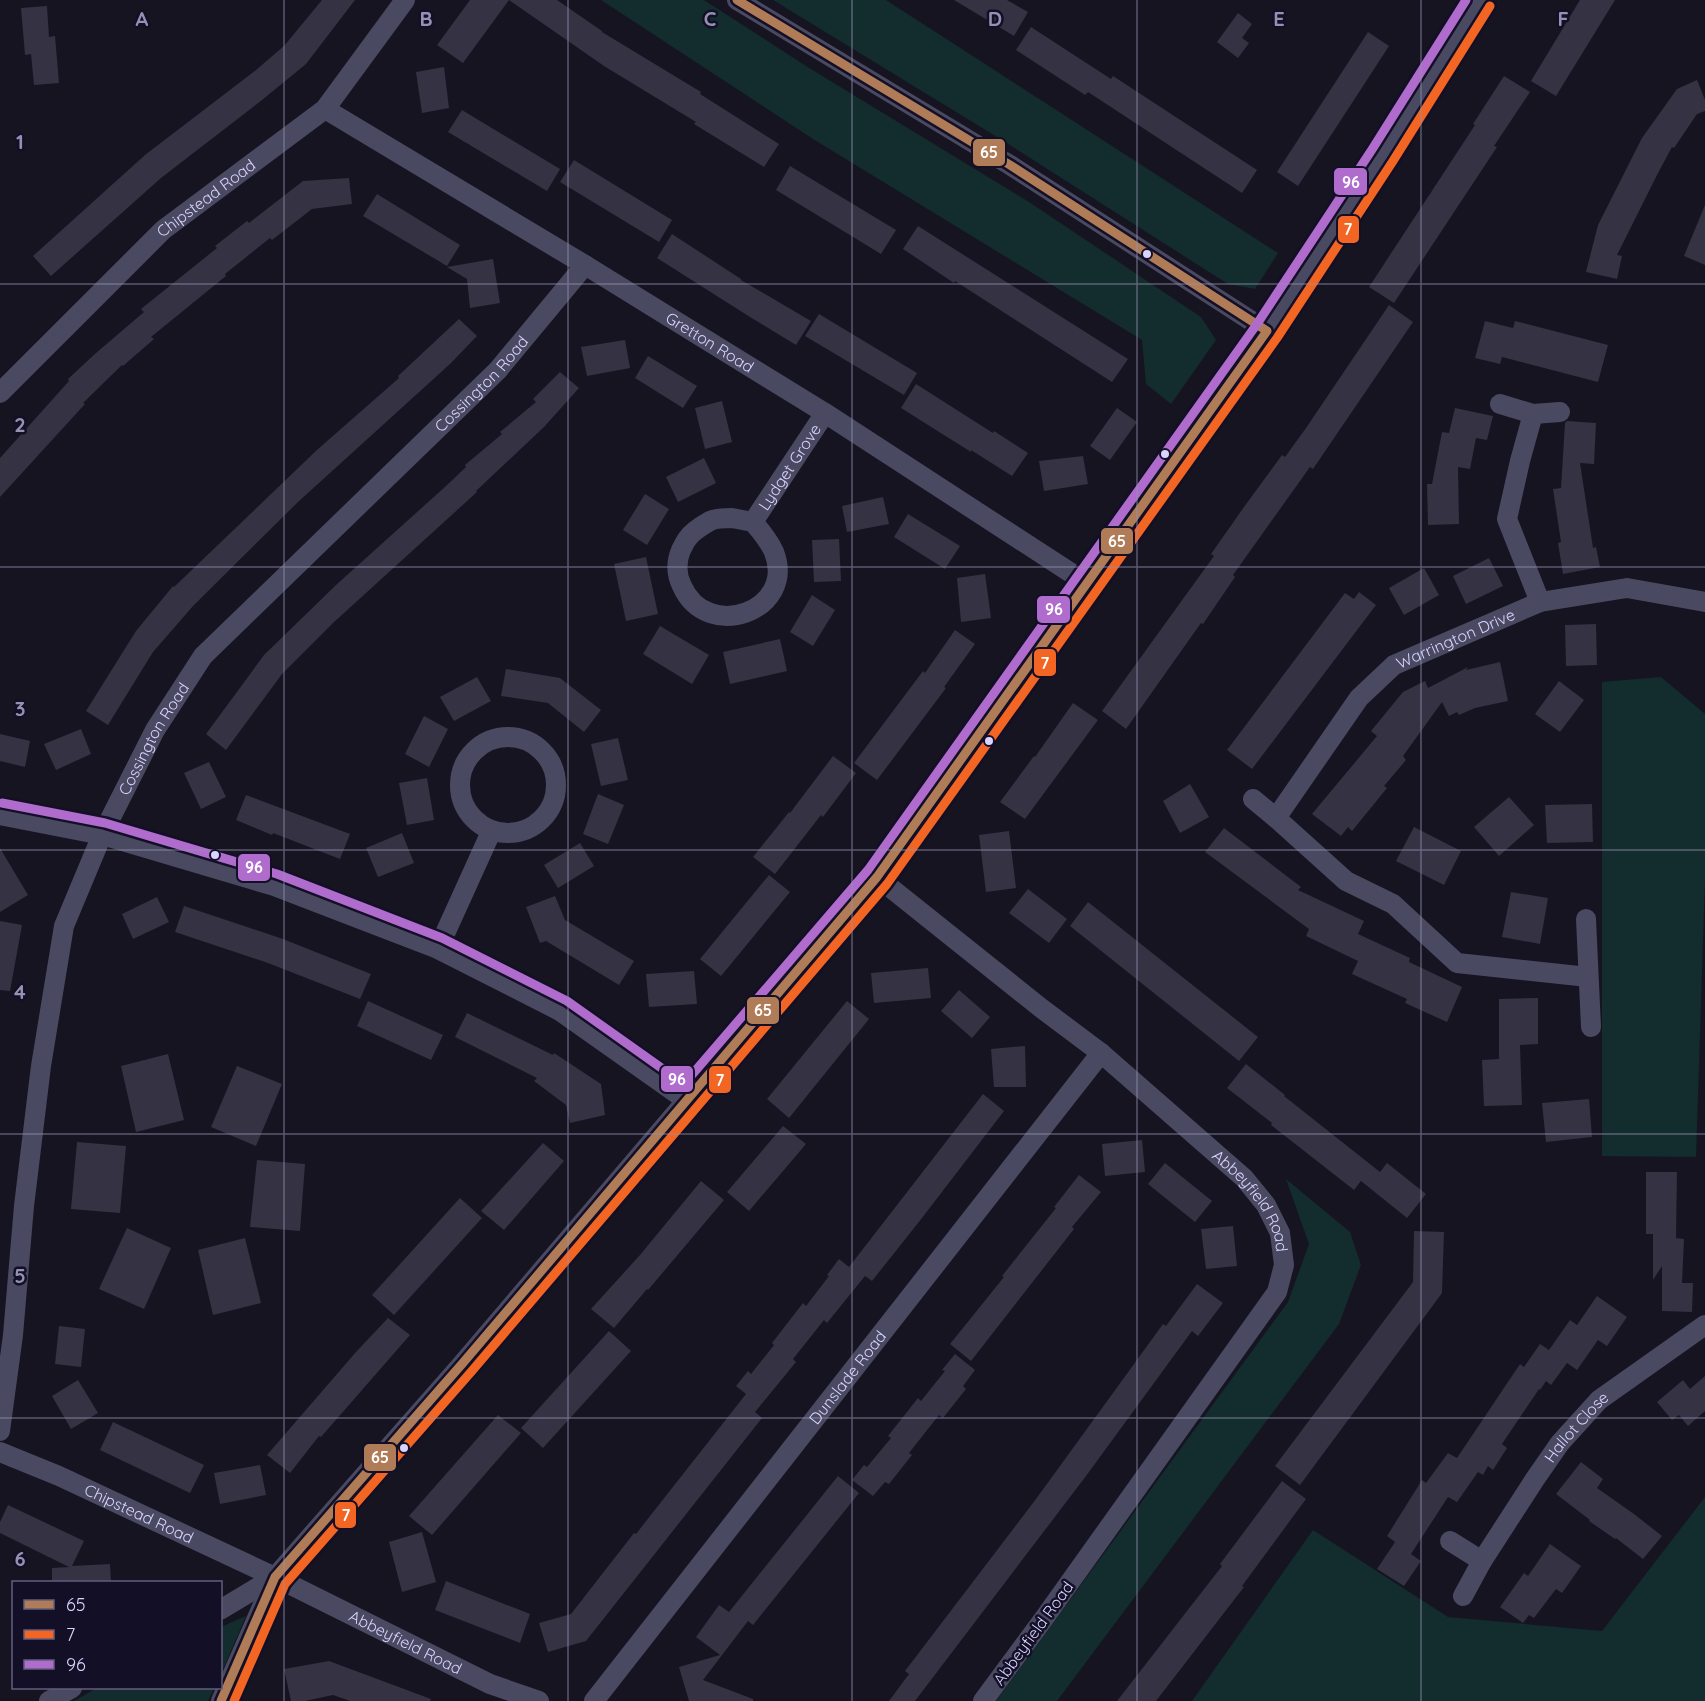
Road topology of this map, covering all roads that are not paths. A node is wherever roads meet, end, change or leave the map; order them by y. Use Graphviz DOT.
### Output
graph roads {
  1 [pos="405,0"];
  2 [pos="737,0"];
  3 [pos="1480,0"];
  4 [pos="326,109"];
  5 [pos="585,265"];
  6 [pos="1267,331"];
  7 [pos="0,393"];
  8 [pos="1500,404"];
  9 [pos="825,412"];
  10 [pos="1560,412"];
  11 [pos="1533,414"];
  12 [pos="753,522"];
  13 [pos="1088,584"];
  14 [pos="1540,602"];
  15 [pos="1705,602"];
  16 [pos="1253,799"];
  17 [pos="0,815"];
  18 [pos="1276,818"];
  19 [pos="491,832"];
  20 [pos="102,835"];
  21 [pos="877,877"];
  22 [pos="1586,919"];
  23 [pos="438,949"];
  24 [pos="1588,977"];
  25 [pos="1591,1027"];
  26 [pos="1101,1053"];
  27 [pos="686,1100"];
  28 [pos="1705,1325"];
  29 [pos="0,1431"];
  30 [pos="0,1452"];
  31 [pos="1450,1541"];
  32 [pos="1482,1561"];
  33 [pos="275,1577"];
  34 [pos="1463,1596"];
  35 [pos="222,1609"];
  36 [pos="70,1689"];
  37 [pos="49,1701"];
  38 [pos="221,1701"];
  39 [pos="538,1701"];
  40 [pos="594,1701"];
  41 [pos="983,1701"];
  1 -- 4 [label="street, Chipstead Road"];
  2 -- 6 [label="street"];
  3 -- 6 [label="street"];
  4 -- 5 [label="street, Gretton Road"];
  4 -- 7 [label="street, Chipstead Road"];
  5 -- 9 [label="street, Gretton Road"];
  5 -- 20 [label="street, Cossington Road"];
  6 -- 13 [label="street"];
  8 -- 11 [label="street"];
  9 -- 12 [label="street, Lydget Grove"];
  9 -- 13 [label="street, Gretton Road"];
  10 -- 11 [label="street"];
  11 -- 14 [label="street"];
  12 -- 12 [label="street, Lydget Grove"];
  13 -- 21 [label="street"];
  14 -- 15 [label="street, Warrington Drive"];
  14 -- 18 [label="street, Warrington Drive"];
  16 -- 18 [label="street"];
  17 -- 20 [label="street"];
  18 -- 24 [label="street"];
  19 -- 19 [label="street"];
  19 -- 23 [label="street"];
  20 -- 23 [label="street"];
  20 -- 29 [label="street, Cossington Road"];
  21 -- 26 [label="street, Abbeyfield Road"];
  21 -- 27 [label="street"];
  22 -- 24 [label="street"];
  23 -- 27 [label="street"];
  24 -- 25 [label="street"];
  26 -- 40 [label="street, Dunslade Road"];
  26 -- 41 [label="street, Abbeyfield Road"];
  27 -- 33 [label="street"];
  28 -- 32 [label="street, Hallot Close"];
  30 -- 33 [label="street, Chipstead Road"];
  31 -- 32 [label="street"];
  32 -- 34 [label="street, Hallot Close"];
  33 -- 35 [label="street"];
  33 -- 38 [label="street"];
  33 -- 39 [label="street, Abbeyfield Road"];
  36 -- 37 [label="street"];
}
